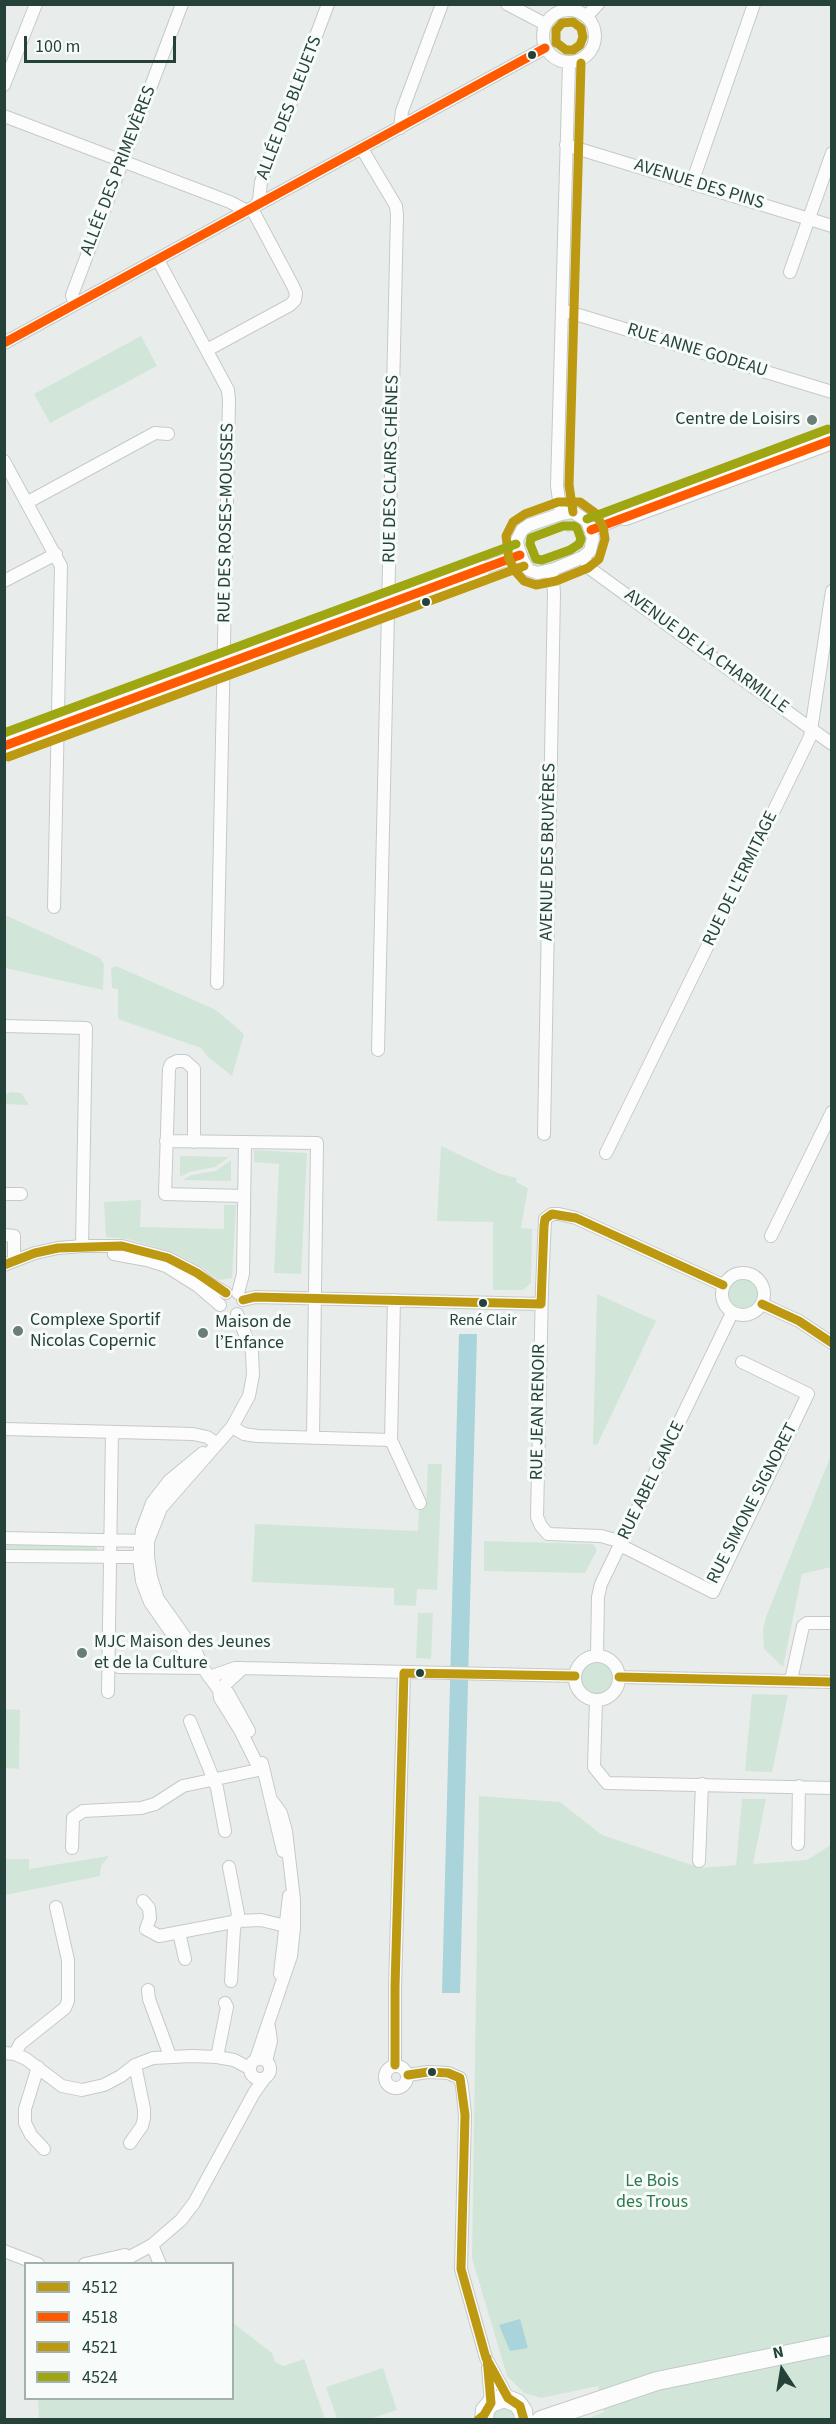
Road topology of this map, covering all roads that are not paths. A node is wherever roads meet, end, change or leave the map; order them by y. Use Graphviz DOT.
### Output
graph roads {
  1 [pos="36,4"];
  2 [pos="182,4"];
  3 [pos="328,4"];
  4 [pos="442,4"];
  5 [pos="507,4"];
  6 [pos="598,4"];
  7 [pos="754,4"];
  8 [pos="569,7"];
  9 [pos="587,16"];
  10 [pos="545,24"];
  11 [pos="545,48"];
  12 [pos="569,63"];
  13 [pos="4,85"];
  14 [pos="4,116"];
  15 [pos="400,128"];
  16 [pos="566,146"];
  17 [pos="362,149"];
  18 [pos="831,153"];
  19 [pos="122,161"];
  20 [pos="692,183"];
  21 [pos="252,209"];
  22 [pos="809,219"];
  23 [pos="831,226"];
  24 [pos="158,260"];
  25 [pos="790,272"];
  26 [pos="75,304"];
  27 [pos="562,310"];
  28 [pos="4,343"];
  29 [pos="207,350"];
  30 [pos="831,392"];
  31 [pos="168,434"];
  32 [pos="831,440"];
  33 [pos="5,463"];
  34 [pos="28,502"];
  35 [pos="561,514"];
  36 [pos="625,516"];
  37 [pos="591,530"];
  38 [pos="56,554"];
  39 [pos="520,555"];
  40 [pos="583,557"];
  41 [pos="481,569"];
  42 [pos="552,570"];
  43 [pos="4,581"];
  44 [pos="831,591"];
  45 [pos="389,604"];
  46 [pos="223,665"];
  47 [pos="58,726"];
  48 [pos="813,730"];
  49 [pos="831,744"];
  50 [pos="4,746"];
  51 [pos="54,907"];
  52 [pos="218,983"];
  53 [pos="4,1026"];
  54 [pos="378,1050"];
  55 [pos="831,1112"];
  56 [pos="544,1134"];
  57 [pos="166,1141"];
  58 [pos="194,1142"];
  59 [pos="245,1143"];
  60 [pos="606,1153"];
  61 [pos="4,1194"];
  62 [pos="21,1194"];
  63 [pos="244,1196"];
  64 [pos="4,1235"];
  65 [pos="771,1236"];
  66 [pos="82,1246"];
  67 [pos="9,1263"];
  68 [pos="4,1273"];
  69 [pos="723,1285"];
  70 [pos="236,1295"];
  71 [pos="316,1298"];
  72 [pos="394,1300"];
  73 [pos="541,1304"];
  74 [pos="762,1304"];
  75 [pos="220,1305"];
  76 [pos="732,1313"];
  77 [pos="237,1314"];
  78 [pos="831,1343"];
  79 [pos="742,1362"];
  80 [pos="232,1427"];
  81 [pos="4,1429"];
  82 [pos="112,1432"];
  83 [pos="313,1438"];
  84 [pos="391,1440"];
  85 [pos="216,1443"];
  86 [pos="420,1503"];
  87 [pos="4,1538"];
  88 [pos="110,1540"];
  89 [pos="144,1541"];
  90 [pos="621,1544"];
  91 [pos="4,1556"];
  92 [pos="110,1558"];
  93 [pos="143,1558"];
  94 [pos="831,1623"];
  95 [pos="597,1656"];
  96 [pos="118,1667"];
  97 [pos="243,1668"];
  98 [pos="206,1672"];
  99 [pos="404,1673"];
  100 [pos="575,1676"];
  101 [pos="619,1677"];
  102 [pos="791,1680"];
  103 [pos="831,1682"];
  104 [pos="219,1690"];
  105 [pos="108,1692"];
  106 [pos="596,1700"];
  107 [pos="190,1721"];
  108 [pos="263,1769"];
  109 [pos="214,1779"];
  110 [pos="702,1784"];
  111 [pos="800,1786"];
  112 [pos="831,1788"];
  113 [pos="225,1831"];
  114 [pos="798,1844"];
  115 [pos="72,1848"];
  116 [pos="699,1862"];
  117 [pos="229,1867"];
  118 [pos="143,1901"];
  119 [pos="56,1907"];
  120 [pos="238,1921"];
  121 [pos="289,1927"];
  122 [pos="179,1932"];
  123 [pos="185,1959"];
  124 [pos="231,1981"];
  125 [pos="148,1990"];
  126 [pos="225,2002"];
  127 [pos="10,2053"];
  128 [pos="170,2056"];
  129 [pos="217,2057"];
  130 [pos="135,2065"];
  131 [pos="255,2065"];
  132 [pos="395,2065"];
  133 [pos="38,2067"];
  134 [pos="408,2075"];
  135 [pos="232,2131"];
  136 [pos="130,2143"];
  137 [pos="44,2149"];
  138 [pos="152,2245"];
  139 [pos="4,2251"];
  140 [pos="138,2253"];
  141 [pos="33,2262"];
  142 [pos="95,2262"];
  143 [pos="121,2262"];
  144 [pos="159,2262"];
  145 [pos="831,2345"];
  146 [pos="486,2358"];
  147 [pos="584,2404"];
  148 [pos="498,2412"];
  149 [pos="541,2420"];
  1 -- 13 [label="street"];
  2 -- 19 [label="street, ALLÉE DES PRIMEVÈRES"];
  3 -- 21 [label="street, ALLÉE DES BLEUETS"];
  4 -- 15 [label="street"];
  5 -- 10 [label="street"];
  6 -- 9 [label="street"];
  7 -- 20 [label="street"];
  8 -- 9 [label="street"];
  8 -- 10 [label="street"];
  9 -- 12 [label="street"];
  10 -- 11 [label="street"];
  11 -- 12 [label="street"];
  11 -- 15 [label="street"];
  12 -- 16 [label="street"];
  14 -- 19 [label="street"];
  15 -- 17 [label="street"];
  16 -- 20 [label="street, AVENUE DES PINS"];
  16 -- 27 [label="street"];
  17 -- 21 [label="street"];
  17 -- 45 [label="street, RUE DES CLAIRS CHÊNES"];
  18 -- 22 [label="street"];
  19 -- 21 [label="street"];
  19 -- 26 [label="street, ALLÉE DES PRIMEVÈRES"];
  20 -- 22 [label="street, AVENUE DES PINS"];
  21 -- 24 [label="street"];
  21 -- 29 [label="street"];
  22 -- 23 [label="street, AVENUE DES PINS"];
  22 -- 25 [label="street"];
  24 -- 26 [label="street"];
  24 -- 29 [label="street, RUE DES ROSES-MOUSSES"];
  26 -- 28 [label="street"];
  27 -- 30 [label="street, RUE ANNE GODEAU"];
  27 -- 35 [label="street"];
  29 -- 46 [label="street, RUE DES ROSES-MOUSSES"];
  31 -- 34 [label="street"];
  32 -- 36 [label="main road"];
  33 -- 34 [label="street"];
  34 -- 38 [label="street"];
  35 -- 37 [label="street"];
  35 -- 39 [label="street"];
  36 -- 37 [label="street"];
  37 -- 40 [label="street"];
  38 -- 43 [label="street"];
  38 -- 47 [label="street"];
  39 -- 41 [label="street"];
  39 -- 42 [label="street"];
  40 -- 42 [label="street"];
  40 -- 48 [label="street, AVENUE DE LA CHARMILLE"];
  41 -- 45 [label="main road"];
  42 -- 56 [label="street, AVENUE DES BRUYÈRES"];
  44 -- 48 [label="street, RUE DE L'ERMITAGE"];
  45 -- 46 [label="main road"];
  45 -- 54 [label="street, RUE DES CLAIRS CHÊNES"];
  46 -- 47 [label="main road"];
  46 -- 52 [label="street, RUE DES ROSES-MOUSSES"];
  47 -- 50 [label="main road"];
  47 -- 51 [label="street"];
  48 -- 49 [label="street, AVENUE DE LA CHARMILLE"];
  48 -- 60 [label="street, RUE DE L'ERMITAGE"];
  53 -- 66 [label="street"];
  55 -- 65 [label="street"];
  57 -- 58 [label="street"];
  57 -- 58 [label="street"];
  57 -- 63 [label="street"];
  58 -- 59 [label="street"];
  59 -- 63 [label="street"];
  59 -- 71 [label="street"];
  61 -- 62 [label="street"];
  63 -- 70 [label="street"];
  64 -- 67 [label="street"];
  66 -- 67 [label="street"];
  66 -- 70 [label="street"];
  68 -- 75 [label="street"];
  69 -- 73 [label="street, RUE JEAN RENOIR"];
  69 -- 74 [label="street"];
  69 -- 76 [label="street"];
  70 -- 71 [label="street"];
  70 -- 75 [label="street"];
  70 -- 77 [label="street"];
  71 -- 72 [label="street"];
  71 -- 83 [label="street"];
  72 -- 73 [label="street"];
  72 -- 84 [label="street"];
  73 -- 90 [label="street, RUE JEAN RENOIR"];
  74 -- 76 [label="street"];
  74 -- 78 [label="street"];
  75 -- 77 [label="street"];
  76 -- 90 [label="street, RUE ABEL GANCE"];
  77 -- 80 [label="street"];
  79 -- 90 [label="street, RUE SIMONE SIGNORET"];
  80 -- 83 [label="street"];
  80 -- 85 [label="street"];
  81 -- 82 [label="street"];
  82 -- 85 [label="street"];
  82 -- 88 [label="street"];
  83 -- 84 [label="street"];
  84 -- 86 [label="street"];
  85 -- 89 [label="street"];
  87 -- 88 [label="street"];
  88 -- 89 [label="street"];
  88 -- 92 [label="street"];
  89 -- 93 [label="street"];
  90 -- 95 [label="street, RUE ABEL GANCE"];
  91 -- 92 [label="street"];
  92 -- 93 [label="street"];
  92 -- 105 [label="street"];
  93 -- 98 [label="street"];
  94 -- 102 [label="street"];
  95 -- 100 [label="street"];
  95 -- 101 [label="street"];
  96 -- 98 [label="street"];
  97 -- 98 [label="street"];
  97 -- 99 [label="street"];
  97 -- 104 [label="street"];
  98 -- 104 [label="street"];
  99 -- 100 [label="street"];
  99 -- 132 [label="street"];
  100 -- 106 [label="street"];
  101 -- 102 [label="street"];
  101 -- 106 [label="street"];
  102 -- 103 [label="street"];
  104 -- 108 [label="street"];
  106 -- 110 [label="street"];
  107 -- 109 [label="street"];
  108 -- 109 [label="street"];
  108 -- 121 [label="street"];
  109 -- 113 [label="street"];
  109 -- 115 [label="street"];
  110 -- 111 [label="street"];
  110 -- 116 [label="street"];
  111 -- 112 [label="street"];
  111 -- 114 [label="street"];
  117 -- 120 [label="street"];
  118 -- 122 [label="street"];
  119 -- 127 [label="street"];
  120 -- 121 [label="street"];
  120 -- 122 [label="street"];
  120 -- 124 [label="street"];
  121 -- 131 [label="street"];
  122 -- 123 [label="street"];
  125 -- 128 [label="street"];
  126 -- 129 [label="street"];
  127 -- 133 [label="street"];
  128 -- 129 [label="street"];
  128 -- 130 [label="street"];
  129 -- 131 [label="street"];
  130 -- 133 [label="street"];
  130 -- 136 [label="street"];
  131 -- 135 [label="street"];
  131 -- 135 [label="street"];
  132 -- 134 [label="street"];
  132 -- 134 [label="street"];
  133 -- 137 [label="street"];
  134 -- 146 [label="street"];
  135 -- 138 [label="street"];
  138 -- 140 [label="street"];
  138 -- 144 [label="street"];
  139 -- 141 [label="street"];
  140 -- 142 [label="street"];
  140 -- 143 [label="street"];
  145 -- 147 [label="main road"];
  146 -- 148 [label="street"];
  146 -- 148 [label="street"];
  147 -- 148 [label="main road"];
  147 -- 149 [label="main road"];
}
